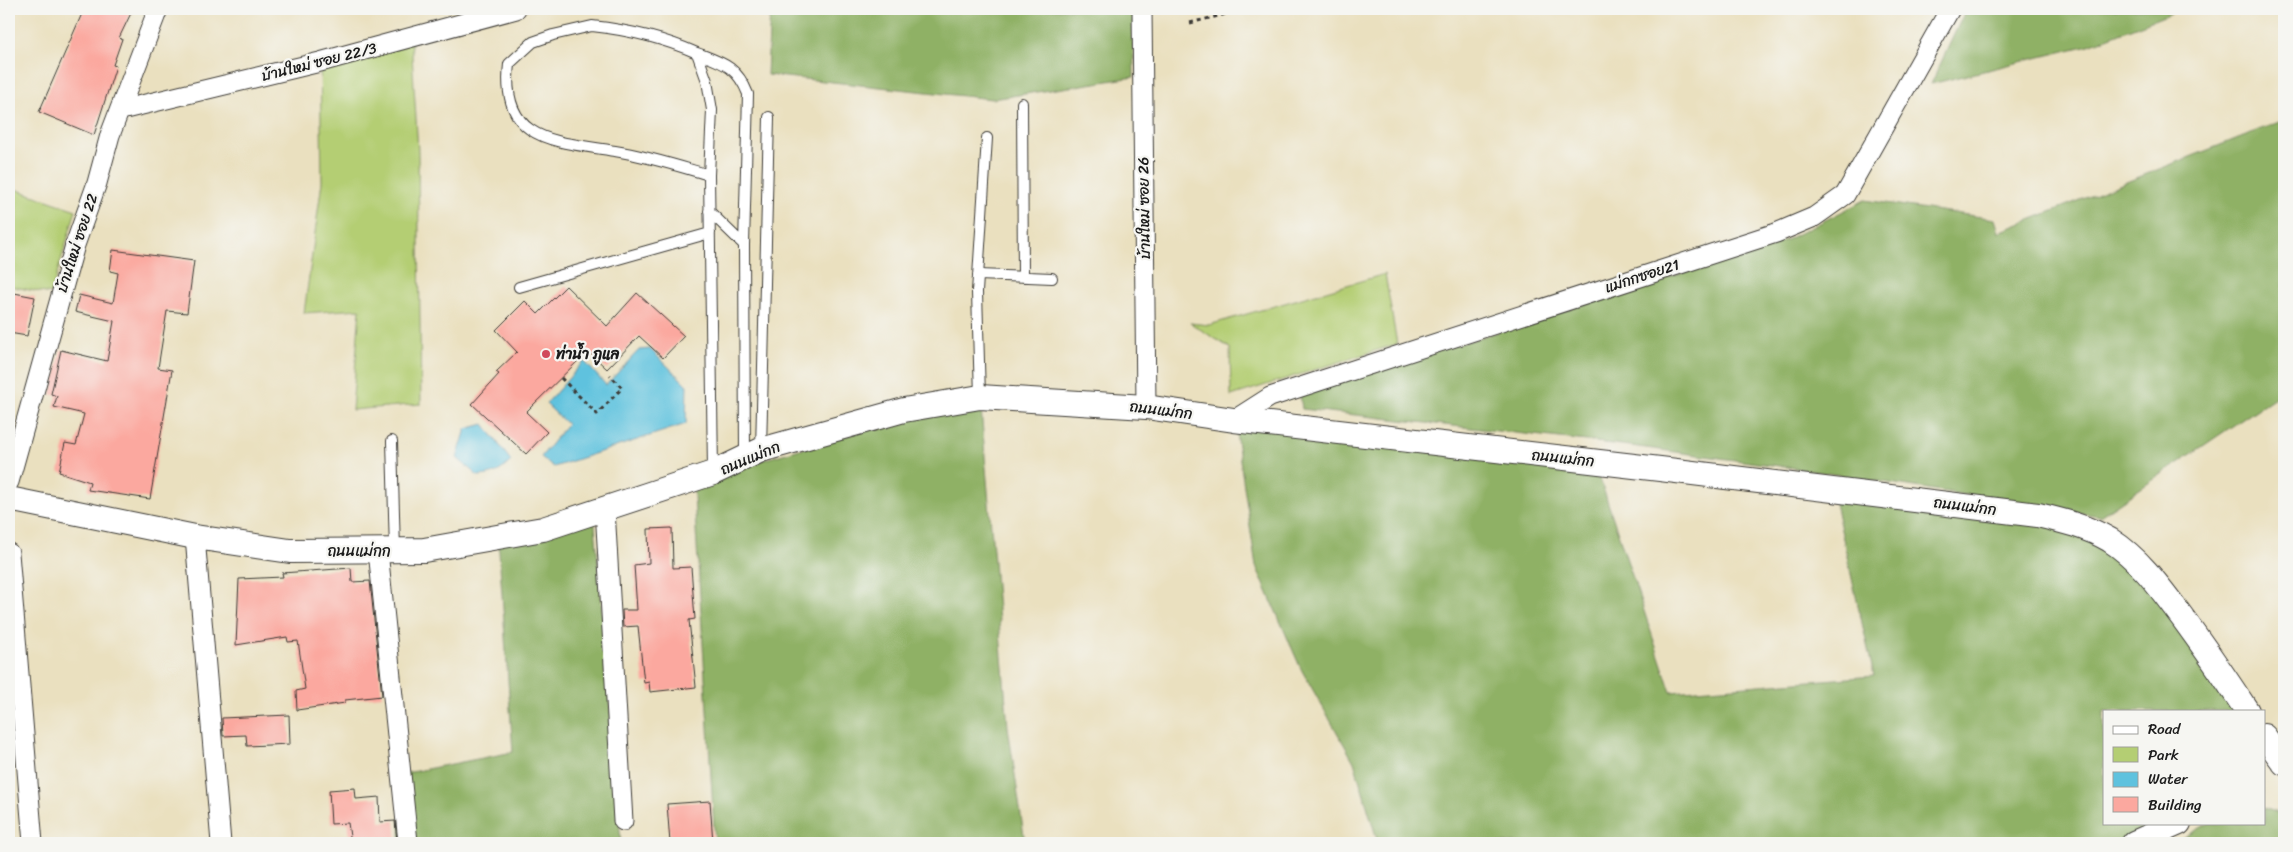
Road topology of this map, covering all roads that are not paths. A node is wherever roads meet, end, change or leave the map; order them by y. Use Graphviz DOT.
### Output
graph roads {
  1 [pos="158,9"];
  2 [pos="516,9"];
  3 [pos="1142,9"];
  4 [pos="1950,9"];
  5 [pos="697,53"];
  6 [pos="1022,103"];
  7 [pos="121,110"];
  8 [pos="769,117"];
  9 [pos="987,138"];
  10 [pos="709,175"];
  11 [pos="709,212"];
  12 [pos="710,233"];
  13 [pos="744,245"];
  14 [pos="978,275"];
  15 [pos="1023,277"];
  16 [pos="1052,278"];
  17 [pos="519,288"];
  18 [pos="980,397"];
  19 [pos="1146,407"];
  20 [pos="1234,420"];
  21 [pos="392,441"];
  22 [pos="753,454"];
  23 [pos="713,473"];
  24 [pos="9,482"];
  25 [pos="9,499"];
  26 [pos="605,509"];
  27 [pos="195,537"];
  28 [pos="387,551"];
  29 [pos="9,553"];
  30 [pos="2246,710"];
  31 [pos="623,821"];
  32 [pos="2178,824"];
  33 [pos="408,842"];
  34 [pos="33,843"];
  35 [pos="221,843"];
  36 [pos="2134,843"];
  1 -- 7 [label="street, บ้านใหม่ ซอย 22"];
  2 -- 7 [label="street, บ้านใหม่ ซอย 22/3"];
  3 -- 19 [label="street, บ้านใหม่ ซอย 26"];
  4 -- 20 [label="street, แม่กกซอย21"];
  5 -- 10 [label="lane"];
  5 -- 10 [label="lane"];
  5 -- 13 [label="lane"];
  6 -- 15 [label="lane"];
  7 -- 24 [label="street, บ้านใหม่ ซอย 22"];
  8 -- 22 [label="lane"];
  9 -- 14 [label="lane"];
  10 -- 11 [label="lane"];
  11 -- 12 [label="lane"];
  11 -- 13 [label="lane"];
  12 -- 17 [label="lane"];
  12 -- 23 [label="lane"];
  13 -- 22 [label="lane"];
  14 -- 15 [label="lane"];
  14 -- 18 [label="lane"];
  15 -- 16 [label="lane"];
  18 -- 19 [label="street, ถนนแม่กก"];
  18 -- 22 [label="street, ถนนแม่กก"];
  19 -- 20 [label="street, ถนนแม่กก"];
  20 -- 30 [label="street, ถนนแม่กก"];
  21 -- 28 [label="lane"];
  22 -- 23 [label="street, ถนนแม่กก"];
  23 -- 26 [label="street, ถนนแม่กก"];
  25 -- 27 [label="street, ถนนแม่กก"];
  26 -- 28 [label="street, ถนนแม่กก"];
  26 -- 31 [label="street"];
  27 -- 28 [label="street, ถนนแม่กก"];
  27 -- 35 [label="street"];
  28 -- 33 [label="street"];
  29 -- 34 [label="street"];
  32 -- 36 [label="street"];
}
